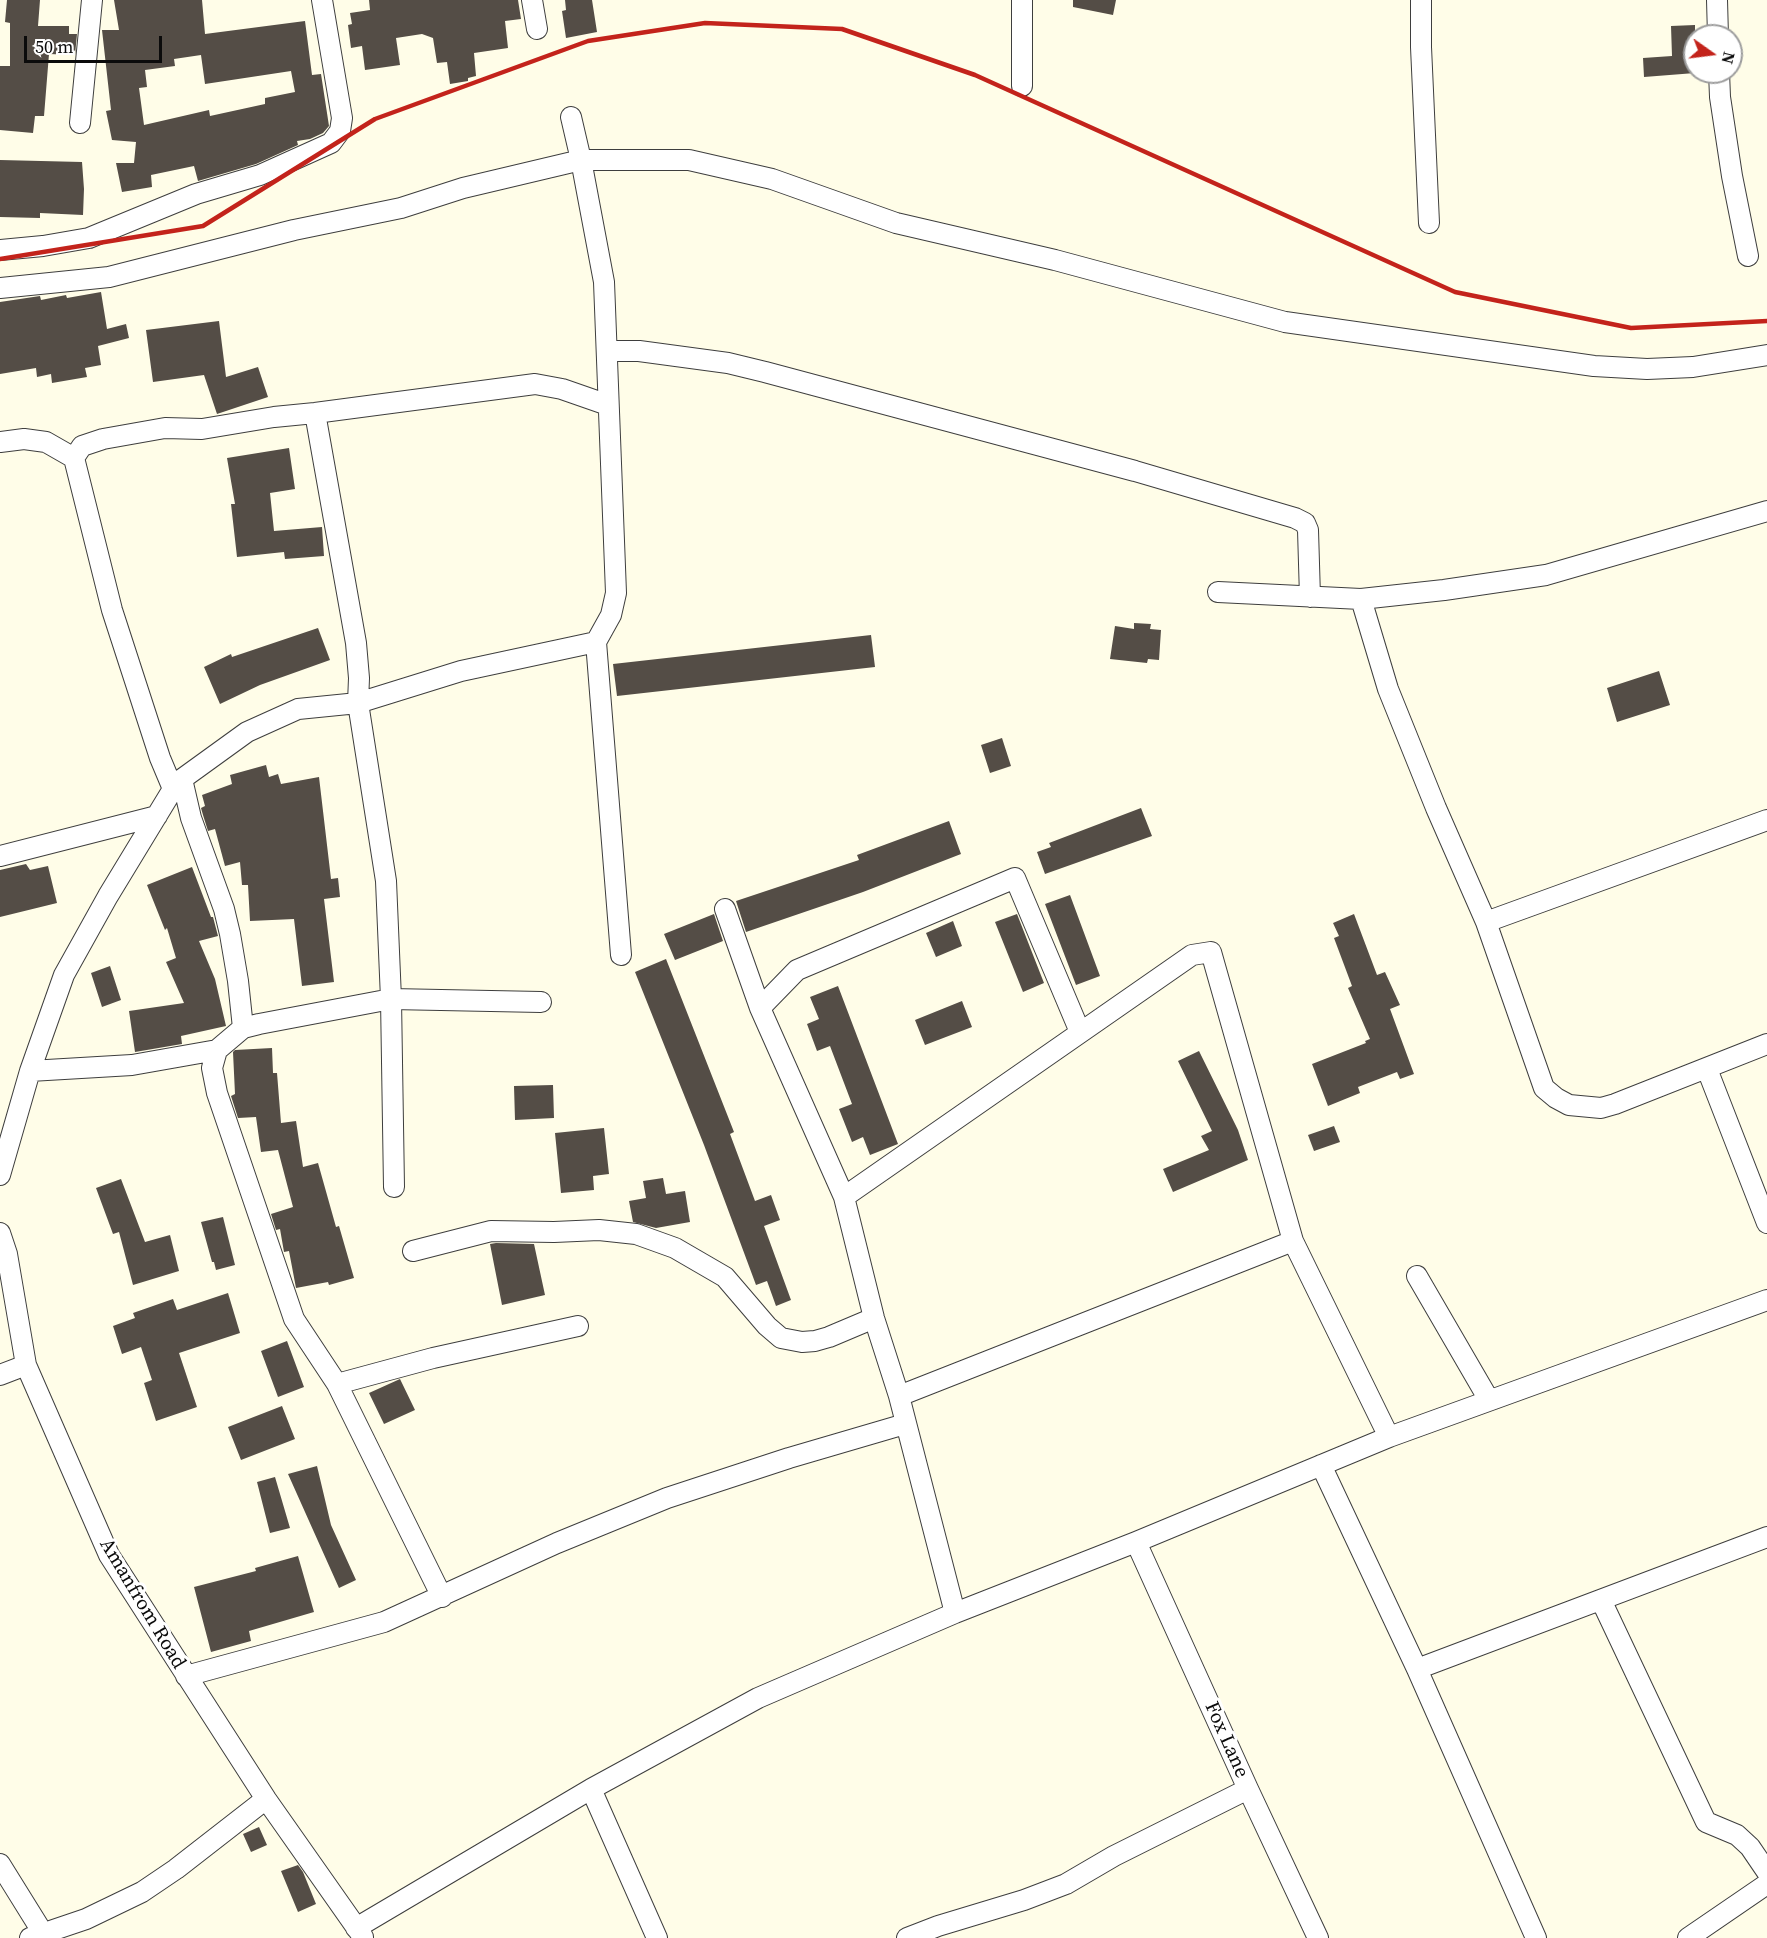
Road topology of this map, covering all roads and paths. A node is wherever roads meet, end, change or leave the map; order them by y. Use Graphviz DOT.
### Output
graph roads {
  1 [pos="92,0"];
  2 [pos="322,0"];
  3 [pos="532,0"];
  4 [pos="1022,0"];
  5 [pos="1421,0"];
  6 [pos="1717,0"];
  7 [pos="1718,24"];
  8 [pos="537,29"];
  9 [pos="1719,84"];
  10 [pos="1022,86"];
  11 [pos="571,117"];
  12 [pos="80,123"];
  13 [pos="581,160"];
  14 [pos="1429,223"];
  15 [pos="0,250"];
  16 [pos="1749,256"];
  17 [pos="0,288"];
  18 [pos="607,351"];
  19 [pos="1767,355"];
  20 [pos="608,405"];
  21 [pos="315,413"];
  22 [pos="0,442"];
  23 [pos="74,458"];
  24 [pos="1767,511"];
  25 [pos="1218,592"];
  26 [pos="1310,597"];
  27 [pos="1361,599"];
  28 [pos="596,642"];
  29 [pos="358,703"];
  30 [pos="177,784"];
  31 [pos="157,816"];
  32 [pos="1767,820"];
  33 [pos="0,856"];
  34 [pos="725,909"];
  35 [pos="1486,922"];
  36 [pos="621,955"];
  37 [pos="391,999"];
  38 [pos="541,1002"];
  39 [pos="760,1008"];
  40 [pos="243,1028"];
  41 [pos="1080,1032"];
  42 [pos="1767,1044"];
  43 [pos="217,1050"];
  44 [pos="1707,1068"];
  45 [pos="30,1071"];
  46 [pos="0,1175"];
  47 [pos="394,1187"];
  48 [pos="844,1197"];
  49 [pos="1767,1223"];
  50 [pos="0,1233"];
  51 [pos="1293,1241"];
  52 [pos="413,1251"];
  53 [pos="1417,1276"];
  54 [pos="1767,1300"];
  55 [pos="874,1318"];
  56 [pos="578,1326"];
  57 [pos="26,1365"];
  58 [pos="0,1376"];
  59 [pos="338,1384"];
  60 [pos="899,1396"];
  61 [pos="1489,1400"];
  62 [pos="905,1424"];
  63 [pos="1389,1437"];
  64 [pos="1322,1465"];
  65 [pos="1767,1537"];
  66 [pos="1136,1542"];
  67 [pos="442,1597"];
  68 [pos="1601,1600"];
  69 [pos="955,1613"];
  70 [pos="1417,1669"];
  71 [pos="186,1676"];
  72 [pos="1248,1789"];
  73 [pos="591,1790"];
  74 [pos="266,1799"];
  75 [pos="0,1864"];
  76 [pos="1767,1872"];
  77 [pos="1767,1884"];
  78 [pos="360,1933"];
  79 [pos="40,1936"];
  80 [pos="657,1938"];
  81 [pos="907,1938"];
  82 [pos="1318,1938"];
  83 [pos="1536,1938"];
  84 [pos="1688,1938"];
  1 -- 12 [label="street"];
  2 -- 15 [label="street"];
  3 -- 8 [label="street"];
  4 -- 10 [label="street"];
  5 -- 14 [label="street"];
  6 -- 7 [label="street"];
  9 -- 16 [label="street"];
  11 -- 13 [label="street"];
  13 -- 17 [label="street"];
  13 -- 18 [label="street"];
  13 -- 19 [label="street"];
  18 -- 20 [label="street"];
  18 -- 26 [label="street"];
  20 -- 21 [label="street"];
  20 -- 28 [label="street"];
  21 -- 23 [label="street"];
  21 -- 29 [label="street"];
  22 -- 23 [label="street"];
  23 -- 30 [label="street"];
  24 -- 27 [label="street"];
  25 -- 26 [label="street"];
  26 -- 27 [label="street"];
  27 -- 35 [label="street"];
  28 -- 29 [label="street"];
  28 -- 36 [label="street"];
  29 -- 30 [label="street"];
  29 -- 37 [label="street"];
  30 -- 31 [label="street"];
  30 -- 40 [label="street"];
  31 -- 33 [label="street"];
  31 -- 45 [label="street"];
  32 -- 35 [label="street"];
  34 -- 39 [label="street"];
  35 -- 44 [label="street"];
  37 -- 38 [label="street"];
  37 -- 40 [label="street"];
  37 -- 47 [label="street"];
  39 -- 41 [label="street"];
  39 -- 48 [label="street"];
  40 -- 43 [label="street"];
  41 -- 48 [label="street"];
  41 -- 51 [label="street"];
  42 -- 44 [label="street"];
  43 -- 45 [label="street"];
  43 -- 59 [label="street"];
  44 -- 49 [label="street"];
  45 -- 46 [label="street"];
  48 -- 55 [label="street"];
  50 -- 57 [label="street, Amanfrom Road"];
  51 -- 60 [label="street"];
  51 -- 63 [label="street"];
  52 -- 55 [label="street"];
  53 -- 61 [label="street"];
  54 -- 61 [label="street"];
  55 -- 60 [label="street"];
  56 -- 59 [label="street"];
  57 -- 58 [label="street"];
  57 -- 71 [label="street, Amanfrom Road"];
  59 -- 67 [label="street"];
  60 -- 62 [label="street"];
  61 -- 63 [label="street"];
  62 -- 67 [label="street"];
  62 -- 69 [label="street"];
  63 -- 64 [label="street"];
  64 -- 66 [label="street"];
  64 -- 70 [label="street"];
  65 -- 68 [label="street"];
  66 -- 69 [label="street"];
  66 -- 72 [label="street, Fox Lane"];
  67 -- 71 [label="street"];
  68 -- 70 [label="street"];
  68 -- 76 [label="street"];
  69 -- 73 [label="street"];
  70 -- 83 [label="street"];
  71 -- 74 [label="street, Amanfrom Road"];
  72 -- 81 [label="street"];
  72 -- 82 [label="street, Fox Lane"];
  73 -- 78 [label="street"];
  73 -- 80 [label="street"];
  74 -- 78 [label="street, Amanfrom Road"];
  74 -- 79 [label="street"];
  75 -- 79 [label="street"];
  77 -- 84 [label="street"];
}
